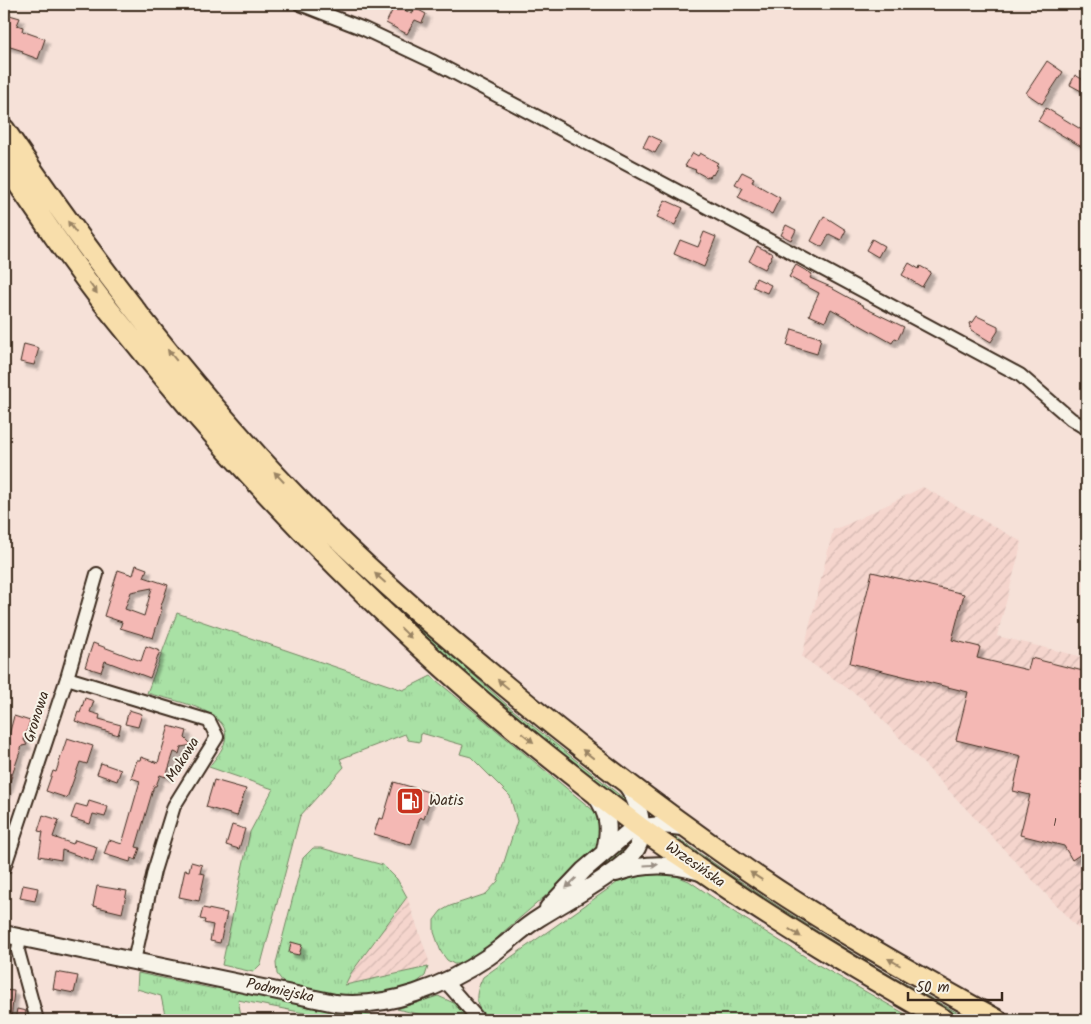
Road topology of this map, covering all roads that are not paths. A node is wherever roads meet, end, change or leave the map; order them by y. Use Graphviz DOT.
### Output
graph roads {
  1 [pos="300,4"];
  2 [pos="4,129"];
  3 [pos="4,163"];
  4 [pos="1087,429"];
  5 [pos="97,574"];
  6 [pos="67,678"];
  7 [pos="626,784"];
  8 [pos="590,788"];
  9 [pos="641,828"];
  10 [pos="689,829"];
  11 [pos="605,850"];
  12 [pos="4,868"];
  13 [pos="711,876"];
  14 [pos="605,878"];
  15 [pos="538,918"];
  16 [pos="4,934"];
  17 [pos="20,937"];
  18 [pos="134,961"];
  19 [pos="445,981"];
  20 [pos="37,1020"];
  21 [pos="479,1020"];
  22 [pos="944,1020"];
  23 [pos="997,1020"];
  1 -- 4 [label="street"];
  7 -- 2 [label="main road, Wrzesińska, one-way"];
  3 -- 8 [label="main road, Wrzesińska, one-way"];
  5 -- 6 [label="street, Gronowa"];
  6 -- 12 [label="street, Gronowa"];
  6 -- 18 [label="street, Makowa"];
  7 -- 9 [label="street, Podmiejska"];
  7 -- 10 [label="main road, Wrzesińska"];
  8 -- 9 [label="main road, Wrzesińska"];
  8 -- 11 [label="street"];
  9 -- 10 [label="street, Podmiejska"];
  9 -- 11 [label="street, Podmiejska"];
  9 -- 13 [label="main road, Wrzesińska"];
  9 -- 14 [label="street, Podmiejska"];
  23 -- 10 [label="main road, Wrzesińska, one-way"];
  11 -- 15 [label="street, Podmiejska, one-way"];
  14 -- 13 [label="street, one-way"];
  13 -- 22 [label="main road, Wrzesińska, one-way"];
  14 -- 15 [label="street, Podmiejska"];
  15 -- 19 [label="street, Podmiejska"];
  16 -- 17 [label="street, Podmiejska"];
  17 -- 18 [label="street, Podmiejska"];
  17 -- 20 [label="street"];
  18 -- 19 [label="street, Podmiejska"];
  19 -- 21 [label="street"];
}
